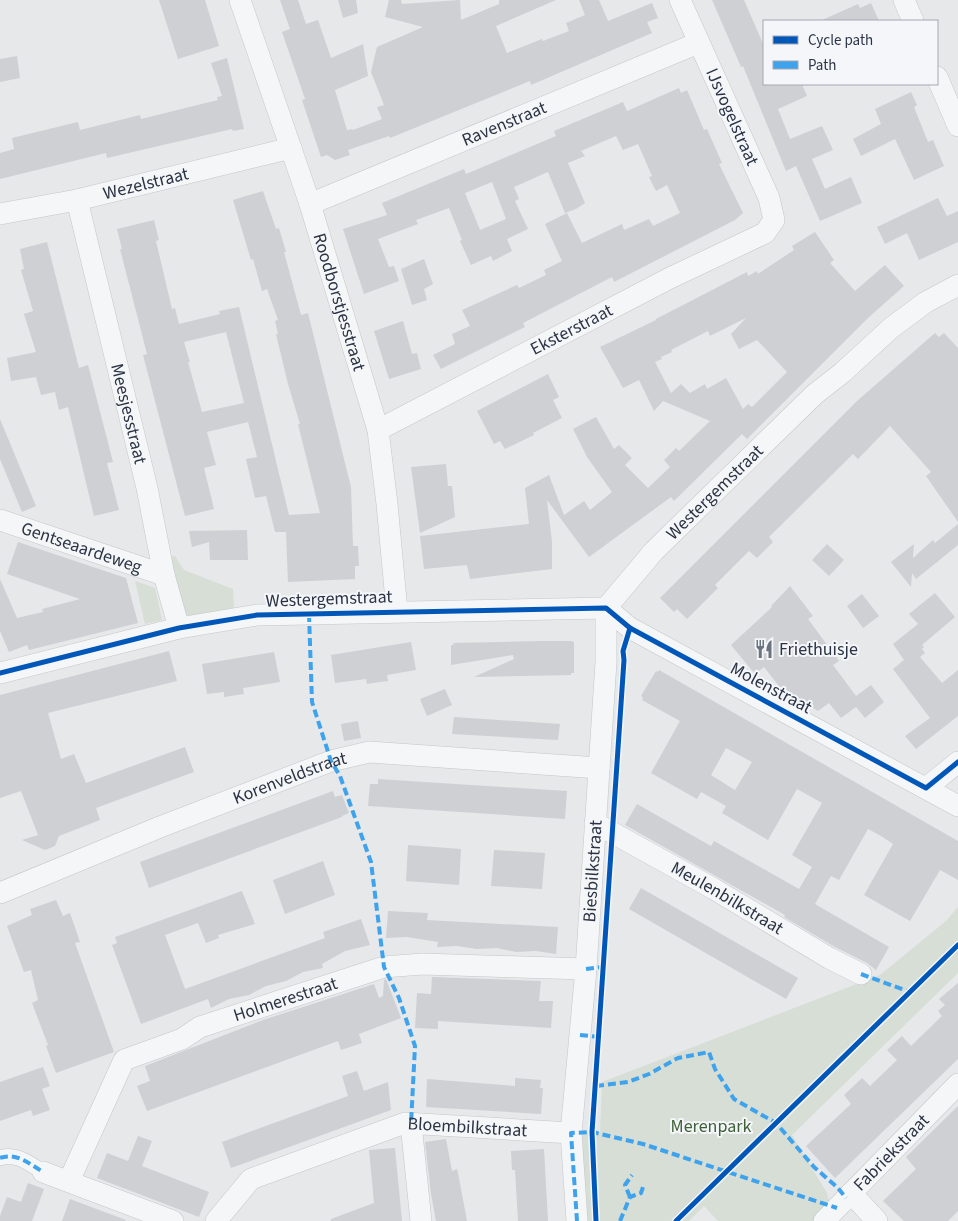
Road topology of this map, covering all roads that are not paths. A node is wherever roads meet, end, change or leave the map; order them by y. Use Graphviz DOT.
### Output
graph roads {
  1 [pos="240,0"];
  2 [pos="680,0"];
  3 [pos="904,0"];
  4 [pos="913,20"];
  5 [pos="698,43"];
  6 [pos="938,78"];
  7 [pos="958,126"];
  8 [pos="291,148"];
  9 [pos="77,200"];
  10 [pos="310,204"];
  11 [pos="0,214"];
  12 [pos="765,234"];
  13 [pos="958,285"];
  14 [pos="378,430"];
  15 [pos="0,520"];
  16 [pos="164,575"];
  17 [pos="606,608"];
  18 [pos="397,611"];
  19 [pos="179,628"];
  20 [pos="0,673"];
  21 [pos="958,762"];
  22 [pos="599,768"];
  23 [pos="926,788"];
  24 [pos="958,806"];
  25 [pos="595,823"];
  26 [pos="0,893"];
  27 [pos="586,969"];
  28 [pos="861,974"];
  29 [pos="958,1084"];
  30 [pos="411,1124"];
  31 [pos="571,1133"];
  32 [pos="0,1158"];
  33 [pos="43,1172"];
  34 [pos="69,1181"];
  35 [pos="851,1193"];
  36 [pos="174,1221"];
  37 [pos="216,1221"];
  38 [pos="421,1221"];
  39 [pos="577,1221"];
  40 [pos="824,1221"];
  41 [pos="877,1221"];
  1 -- 8 [label="street, Roodborstjesstraat"];
  2 -- 5 [label="street, IJsvogelstraat"];
  3 -- 4 [label="street"];
  5 -- 10 [label="street, Ravenstraat"];
  5 -- 12 [label="street, IJsvogelstraat"];
  6 -- 7 [label="street"];
  8 -- 9 [label="street, Wezelstraat"];
  8 -- 10 [label="street, Roodborstjesstraat"];
  9 -- 11 [label="street, Wezelstraat"];
  9 -- 16 [label="street, Meesjesstraat"];
  10 -- 14 [label="street, Roodborstjesstraat"];
  12 -- 14 [label="street, Eksterstraat"];
  13 -- 17 [label="street, Westergemstraat"];
  14 -- 18 [label="street, Roodborstjesstraat"];
  15 -- 16 [label="street, Gentseaardeweg"];
  16 -- 19 [label="street, Meesjesstraat"];
  17 -- 18 [label="street, Westergemstraat"];
  17 -- 22 [label="street, Biesbilkstraat"];
  17 -- 23 [label="street, Molenstraat"];
  18 -- 19 [label="street, Westergemstraat"];
  19 -- 20 [label="street, Westergemstraat"];
  21 -- 23 [label="street"];
  22 -- 25 [label="street, Biesbilkstraat"];
  22 -- 26 [label="street, Korenveldstraat"];
  23 -- 24 [label="street, Molenstraat"];
  25 -- 27 [label="street, Biesbilkstraat"];
  25 -- 28 [label="street, Meulenbilkstraat"];
  27 -- 31 [label="street, Biesbilkstraat"];
  27 -- 34 [label="street, Holmerestraat"];
  29 -- 35 [label="street, Fabriekstraat"];
  30 -- 31 [label="street, Bloembilkstraat"];
  30 -- 37 [label="street, Bloembilkstraat"];
  30 -- 38 [label="street"];
  31 -- 39 [label="street"];
  32 -- 33 [label="street"];
  33 -- 34 [label="street"];
  34 -- 36 [label="street"];
  35 -- 40 [label="street, Fabriekstraat"];
  35 -- 41 [label="street"];
}
